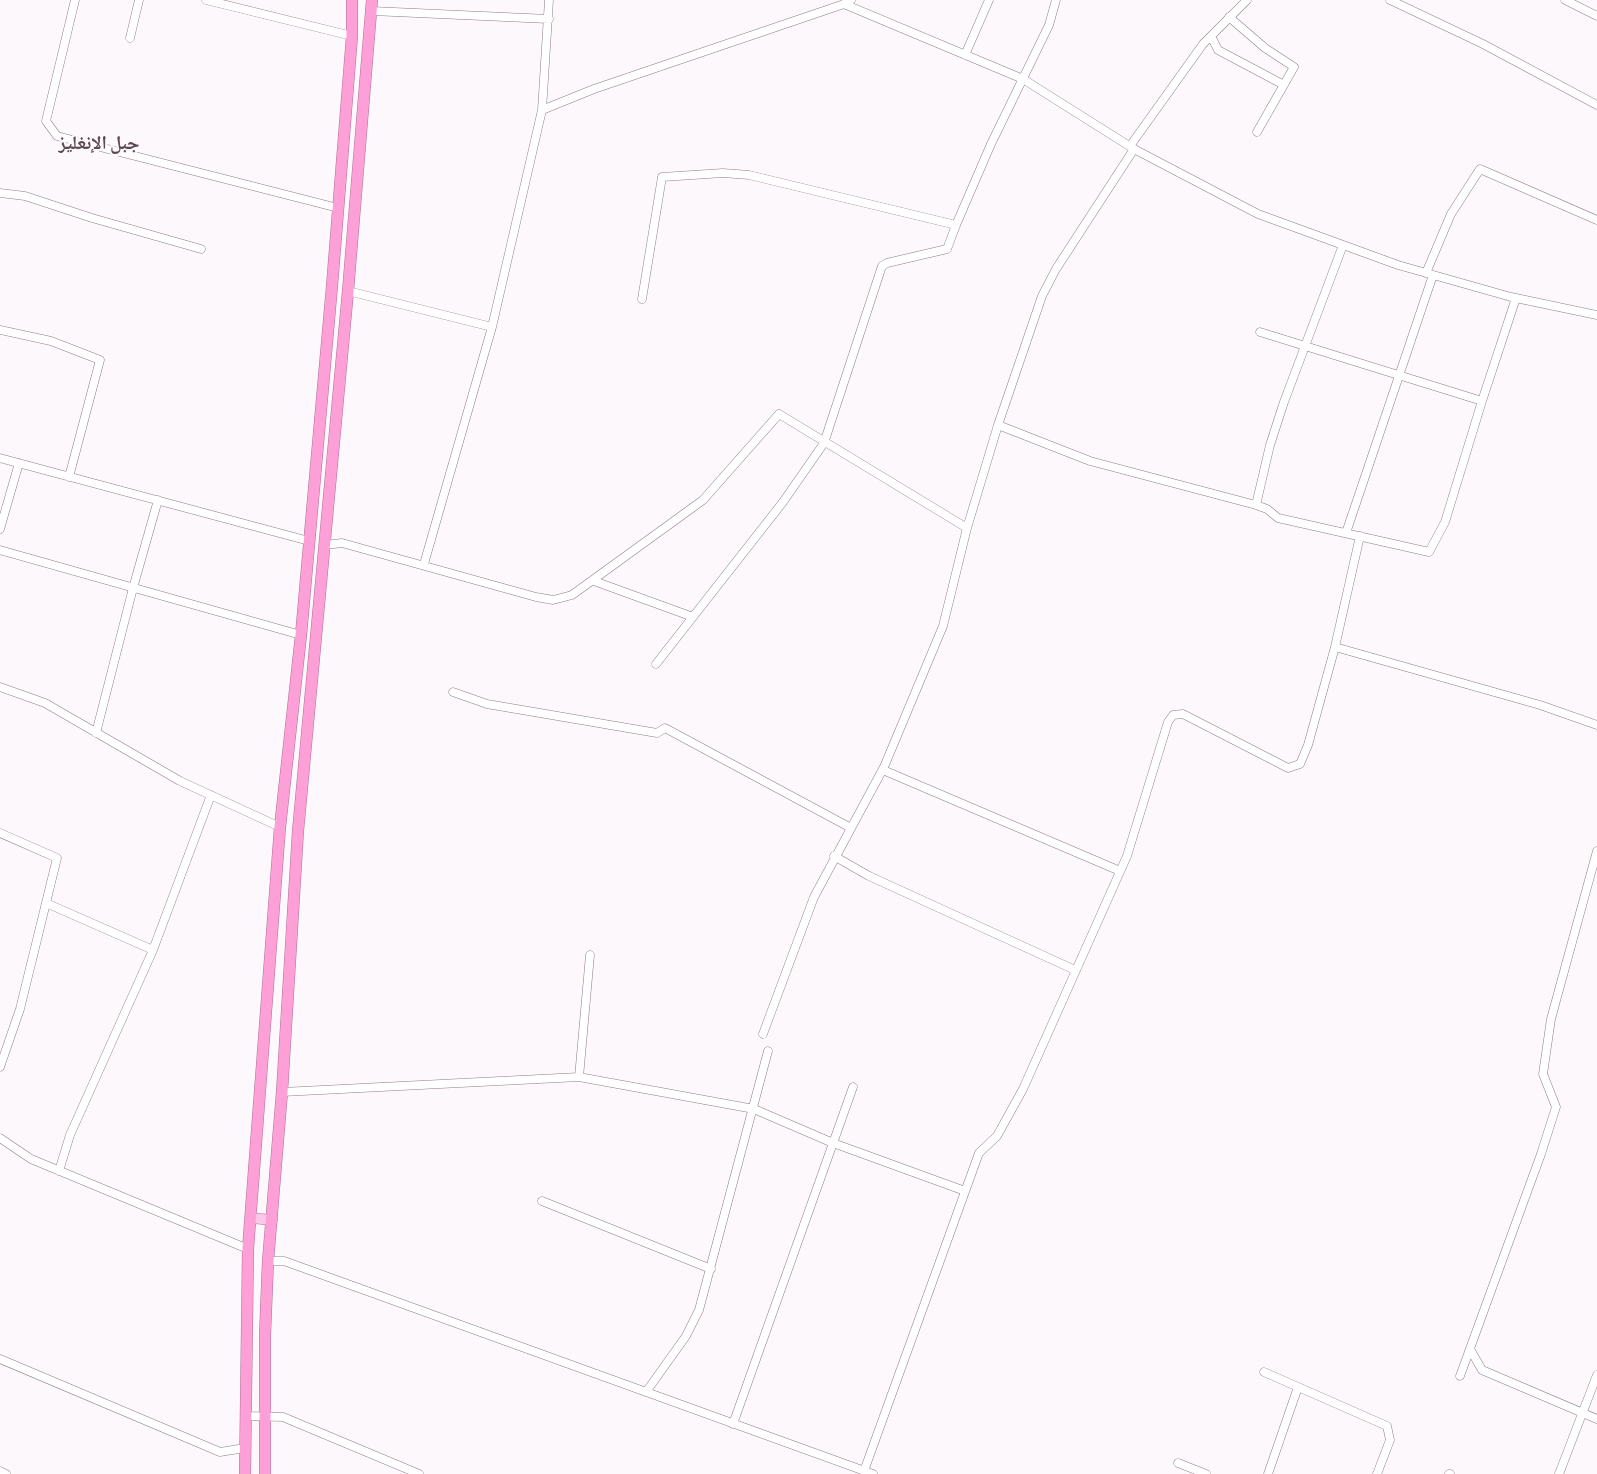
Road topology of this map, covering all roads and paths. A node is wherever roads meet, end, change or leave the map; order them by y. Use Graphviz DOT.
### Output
graph roads {
  1 [pos="75,0"];
  2 [pos="139,0"];
  3 [pos="206,0"];
  4 [pos="352,0"];
  5 [pos="549,0"];
  6 [pos="989,0"];
  7 [pos="1056,0"];
  8 [pos="1390,0"];
  9 [pos="1565,0"];
  10 [pos="1244,1"];
  11 [pos="848,2"];
  12 [pos="372,5"];
  13 [pos="1597,16"];
  14 [pos="1230,17"];
  15 [pos="549,19"];
  16 [pos="352,36"];
  17 [pos="1211,36"];
  18 [pos="130,38"];
  19 [pos="965,56"];
  20 [pos="1023,79"];
  21 [pos="1284,85"];
  22 [pos="1597,105"];
  23 [pos="542,110"];
  24 [pos="1256,132"];
  25 [pos="1132,148"];
  26 [pos="0,192"];
  27 [pos="338,208"];
  28 [pos="1597,220"];
  29 [pos="956,225"];
  30 [pos="1343,245"];
  31 [pos="201,249"];
  32 [pos="1429,274"];
  33 [pos="348,291"];
  34 [pos="1516,298"];
  35 [pos="642,299"];
  36 [pos="1597,315"];
  37 [pos="492,327"];
  38 [pos="0,330"];
  39 [pos="1260,332"];
  40 [pos="1306,347"];
  41 [pos="1399,376"];
  42 [pos="1482,401"];
  43 [pos="998,425"];
  44 [pos="824,442"];
  45 [pos="0,458"];
  46 [pos="19,463"];
  47 [pos="69,477"];
  48 [pos="158,500"];
  49 [pos="1256,505"];
  50 [pos="967,528"];
  51 [pos="0,529"];
  52 [pos="1346,533"];
  53 [pos="1360,536"];
  54 [pos="309,541"];
  55 [pos="325,545"];
  56 [pos="0,550"];
  57 [pos="424,564"];
  58 [pos="594,581"];
  59 [pos="133,588"];
  60 [pos="693,617"];
  61 [pos="301,636"];
  62 [pos="1335,647"];
  63 [pos="656,664"];
  64 [pos="0,688"];
  65 [pos="453,692"];
  66 [pos="1597,725"];
  67 [pos="96,733"];
  68 [pos="883,770"];
  69 [pos="211,795"];
  70 [pos="280,827"];
  71 [pos="851,828"];
  72 [pos="0,832"];
  73 [pos="1597,851"];
  74 [pos="834,856"];
  75 [pos="1120,871"];
  76 [pos="46,903"];
  77 [pos="153,950"];
  78 [pos="590,955"];
  79 [pos="1074,970"];
  80 [pos="763,1034"];
  81 [pos="768,1052"];
  82 [pos="0,1067"];
  83 [pos="579,1077"];
  84 [pos="853,1087"];
  85 [pos="282,1092"];
  86 [pos="754,1110"];
  87 [pos="0,1138"];
  88 [pos="833,1143"];
  89 [pos="58,1170"];
  90 [pos="965,1191"];
  91 [pos="542,1201"];
  92 [pos="251,1218"];
  93 [pos="272,1220"];
  94 [pos="248,1249"];
  95 [pos="268,1261"];
  96 [pos="711,1269"];
  97 [pos="1470,1349"];
  98 [pos="0,1359"];
  99 [pos="1264,1372"];
  100 [pos="1597,1375"];
  101 [pos="1460,1376"];
  102 [pos="1298,1388"];
  103 [pos="646,1392"];
  104 [pos="1582,1412"];
  105 [pos="245,1416"];
  106 [pos="264,1417"];
  107 [pos="1597,1418"];
  108 [pos="733,1424"];
  109 [pos="245,1448"];
  110 [pos="1178,1463"];
  111 [pos="864,1470"];
  112 [pos="0,1471"];
  113 [pos="6,1474"];
  114 [pos="245,1474"];
  115 [pos="265,1474"];
  116 [pos="419,1474"];
  117 [pos="873,1474"];
  118 [pos="1206,1474"];
  119 [pos="1268,1474"];
  120 [pos="1377,1474"];
  121 [pos="1559,1474"];
  1 -- 27 [label="street"];
  2 -- 18 [label="street"];
  3 -- 16 [label="street"];
  4 -- 16 [label="highway"];
  5 -- 15 [label="street"];
  6 -- 19 [label="street"];
  7 -- 20 [label="street"];
  8 -- 22 [label="street"];
  9 -- 13 [label="street"];
  10 -- 14 [label="street"];
  11 -- 19 [label="street"];
  11 -- 23 [label="street"];
  12 -- 15 [label="street"];
  12 -- 33 [label="highway"];
  14 -- 17 [label="street"];
  14 -- 21 [label="street"];
  15 -- 23 [label="street"];
  16 -- 27 [label="highway"];
  17 -- 21 [label="street"];
  17 -- 25 [label="street"];
  19 -- 20 [label="street"];
  20 -- 25 [label="street"];
  20 -- 29 [label="street"];
  21 -- 24 [label="street"];
  23 -- 37 [label="street"];
  25 -- 30 [label="street"];
  25 -- 43 [label="street"];
  26 -- 31 [label="street"];
  27 -- 54 [label="highway"];
  28 -- 32 [label="street"];
  29 -- 35 [label="street"];
  29 -- 44 [label="street"];
  30 -- 32 [label="street"];
  30 -- 40 [label="street"];
  32 -- 34 [label="street"];
  32 -- 41 [label="street"];
  33 -- 37 [label="street"];
  33 -- 55 [label="highway"];
  34 -- 36 [label="street"];
  34 -- 42 [label="street"];
  37 -- 57 [label="street"];
  38 -- 47 [label="street"];
  39 -- 40 [label="street"];
  40 -- 41 [label="street"];
  40 -- 49 [label="street"];
  41 -- 42 [label="street"];
  41 -- 52 [label="street"];
  42 -- 53 [label="street"];
  43 -- 49 [label="street"];
  43 -- 50 [label="street"];
  44 -- 50 [label="street"];
  44 -- 58 [label="street"];
  44 -- 60 [label="street"];
  45 -- 46 [label="street"];
  46 -- 47 [label="street"];
  46 -- 51 [label="street"];
  47 -- 48 [label="street"];
  48 -- 54 [label="street"];
  48 -- 59 [label="street"];
  49 -- 52 [label="street"];
  50 -- 68 [label="street"];
  52 -- 53 [label="street"];
  53 -- 62 [label="street"];
  54 -- 61 [label="highway"];
  55 -- 57 [label="street"];
  55 -- 85 [label="highway"];
  56 -- 59 [label="street"];
  57 -- 58 [label="street"];
  58 -- 60 [label="street"];
  59 -- 61 [label="street"];
  59 -- 67 [label="street"];
  60 -- 63 [label="street"];
  61 -- 70 [label="highway"];
  62 -- 66 [label="street"];
  62 -- 75 [label="street"];
  64 -- 67 [label="street"];
  65 -- 71 [label="street"];
  67 -- 69 [label="street"];
  68 -- 71 [label="street"];
  68 -- 75 [label="street"];
  69 -- 70 [label="street"];
  69 -- 77 [label="street"];
  70 -- 92 [label="highway"];
  71 -- 74 [label="street"];
  72 -- 76 [label="street"];
  73 -- 97 [label="street"];
  74 -- 79 [label="street"];
  74 -- 80 [label="street"];
  75 -- 79 [label="street"];
  76 -- 77 [label="street"];
  76 -- 82 [label="street"];
  77 -- 89 [label="street"];
  78 -- 83 [label="street"];
  79 -- 90 [label="street"];
  81 -- 86 [label="street"];
  83 -- 85 [label="street"];
  83 -- 86 [label="street"];
  84 -- 88 [label="street"];
  85 -- 93 [label="highway"];
  86 -- 88 [label="street"];
  86 -- 96 [label="street"];
  87 -- 89 [label="street"];
  88 -- 90 [label="street"];
  88 -- 108 [label="street"];
  89 -- 94 [label="street"];
  90 -- 111 [label="street"];
  91 -- 96 [label="street"];
  92 -- 93 [label="main road"];
  92 -- 94 [label="highway"];
  93 -- 95 [label="highway"];
  94 -- 105 [label="highway"];
  95 -- 103 [label="street"];
  95 -- 106 [label="highway"];
  96 -- 103 [label="street"];
  97 -- 101 [label="street"];
  97 -- 104 [label="street"];
  98 -- 109 [label="street"];
  99 -- 102 [label="street"];
  100 -- 104 [label="street"];
  102 -- 119 [label="street"];
  102 -- 120 [label="street"];
  103 -- 108 [label="street"];
  104 -- 107 [label="street"];
  104 -- 121 [label="street"];
  105 -- 106 [label="street"];
  105 -- 109 [label="highway"];
  106 -- 115 [label="highway"];
  106 -- 116 [label="street"];
  108 -- 111 [label="street"];
  109 -- 114 [label="highway"];
  110 -- 118 [label="street"];
  111 -- 117 [label="street"];
  112 -- 113 [label="street"];
}
